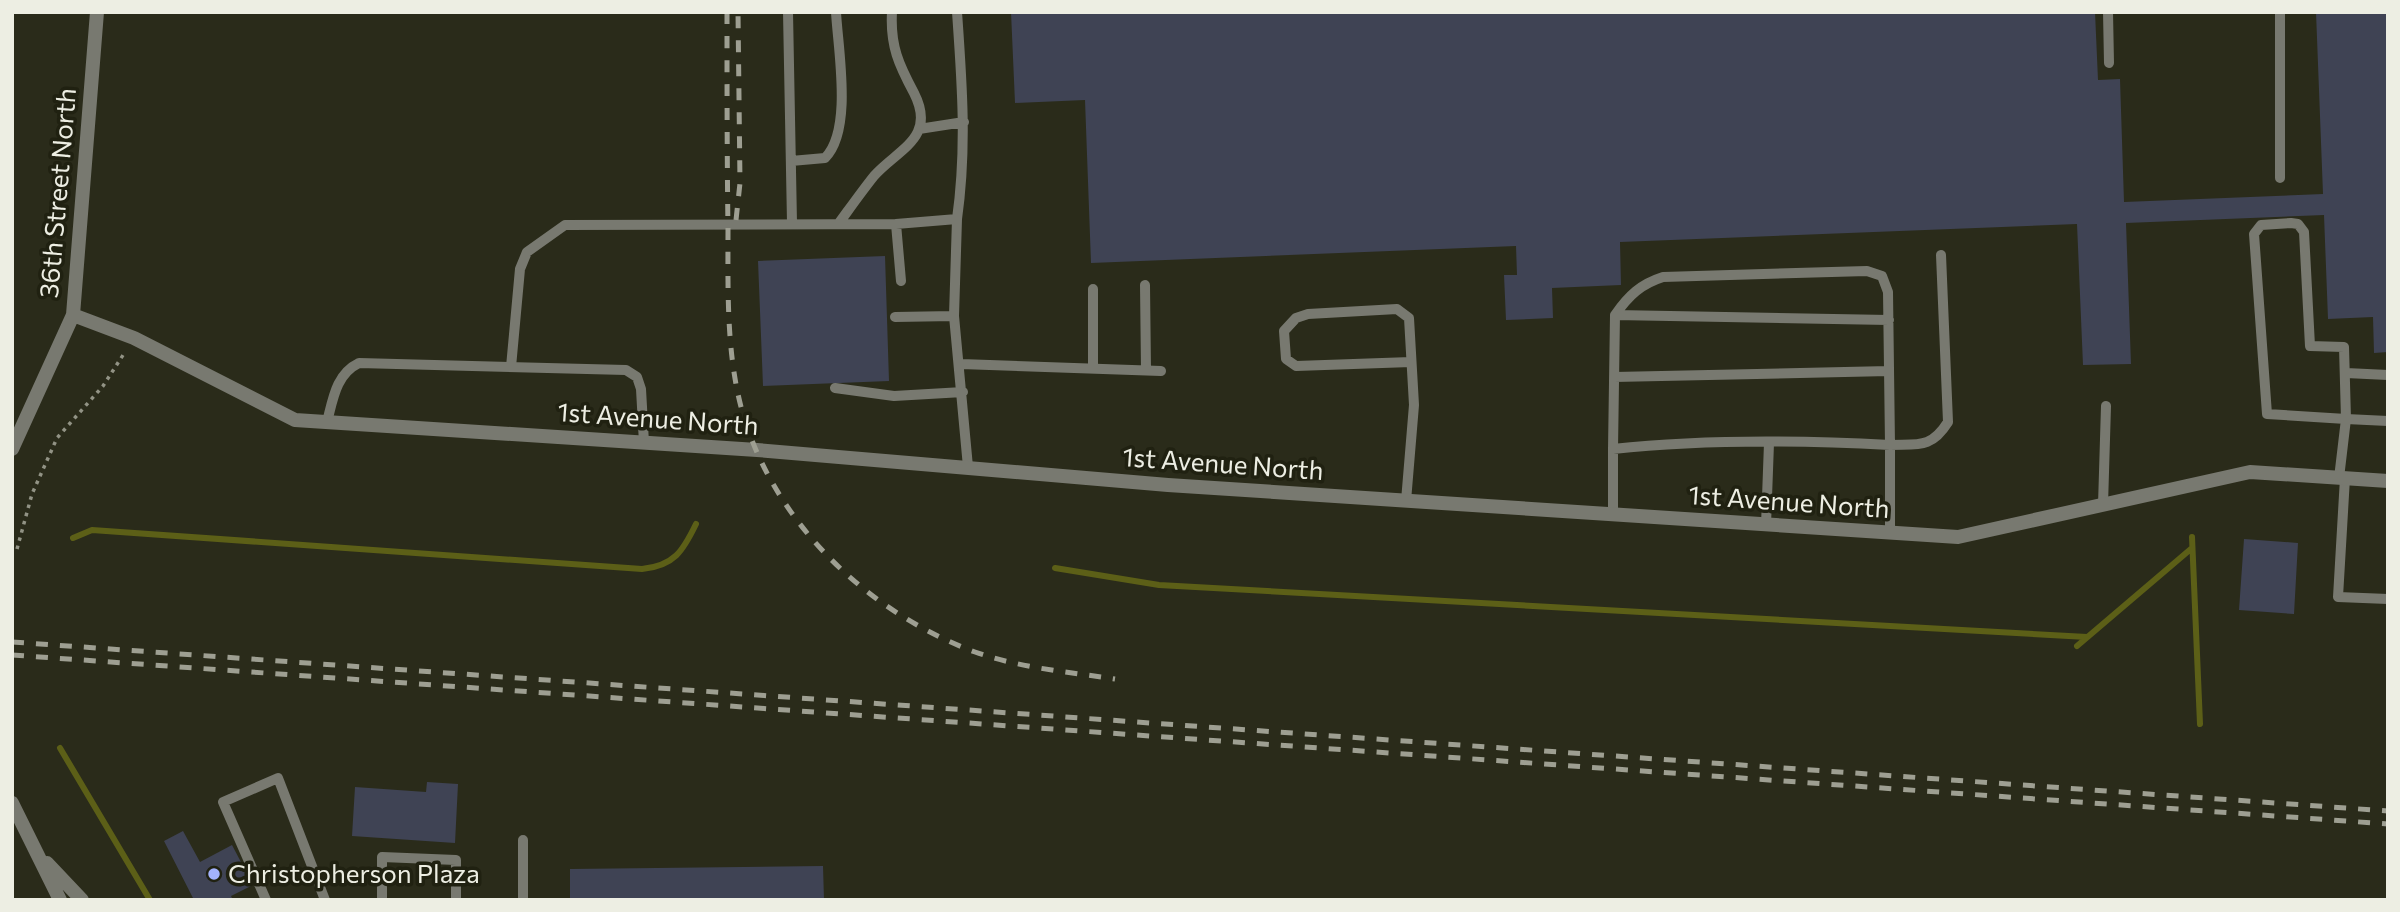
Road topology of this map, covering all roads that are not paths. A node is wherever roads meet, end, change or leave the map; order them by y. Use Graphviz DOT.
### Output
graph roads {
  1 [pos="97,12"];
  2 [pos="788,12"];
  3 [pos="836,12"];
  4 [pos="891,12"];
  5 [pos="957,12"];
  6 [pos="2108,12"];
  7 [pos="2280,12"];
  8 [pos="2109,64"];
  9 [pos="964,122"];
  10 [pos="919,129"];
  11 [pos="791,161"];
  12 [pos="2280,178"];
  13 [pos="957,219"];
  14 [pos="792,223"];
  15 [pos="839,223"];
  16 [pos="897,224"];
  17 [pos="1941,255"];
  18 [pos="901,281"];
  19 [pos="1145,285"];
  20 [pos="1093,289"];
  21 [pos="1615,315"];
  22 [pos="73,316"];
  23 [pos="954,316"];
  24 [pos="895,317"];
  25 [pos="1889,320"];
  26 [pos="1411,362"];
  27 [pos="961,364"];
  28 [pos="511,367"];
  29 [pos="1093,369"];
  30 [pos="1146,370"];
  31 [pos="1161,371"];
  32 [pos="1889,371"];
  33 [pos="2346,373"];
  34 [pos="2388,375"];
  35 [pos="1614,377"];
  36 [pos="835,388"];
  37 [pos="963,392"];
  38 [pos="2106,406"];
  39 [pos="2346,419"];
  40 [pos="2388,421"];
  41 [pos="327,422"];
  42 [pos="644,443"];
  43 [pos="1769,443"];
  44 [pos="1890,445"];
  45 [pos="12,449"];
  46 [pos="1613,449"];
  47 [pos="968,467"];
  48 [pos="2342,478"];
  49 [pos="2388,481"];
  50 [pos="1406,501"];
  51 [pos="2104,505"];
  52 [pos="1613,515"];
  53 [pos="1766,525"];
  54 [pos="1890,533"];
  55 [pos="2388,599"];
  56 [pos="12,803"];
  57 [pos="523,840"];
  58 [pos="39,854"];
  59 [pos="60,900"];
  60 [pos="82,900"];
  61 [pos="266,900"];
  62 [pos="325,900"];
  63 [pos="382,900"];
  64 [pos="456,900"];
  65 [pos="523,900"];
  1 -- 22 [label="street, 36th Street North"];
  2 -- 11 [label="lane"];
  3 -- 11 [label="lane"];
  4 -- 10 [label="lane"];
  5 -- 9 [label="lane"];
  6 -- 8 [label="lane"];
  7 -- 12 [label="lane"];
  9 -- 10 [label="lane"];
  9 -- 13 [label="lane"];
  10 -- 15 [label="lane"];
  11 -- 14 [label="lane"];
  13 -- 16 [label="lane"];
  13 -- 23 [label="lane"];
  14 -- 15 [label="lane"];
  14 -- 28 [label="lane"];
  15 -- 16 [label="lane"];
  16 -- 18 [label="lane"];
  17 -- 44 [label="lane"];
  19 -- 30 [label="lane"];
  20 -- 29 [label="lane"];
  21 -- 25 [label="lane"];
  21 -- 25 [label="lane"];
  21 -- 35 [label="lane"];
  22 -- 41 [label="street, 1st Avenue North"];
  22 -- 45 [label="street, 36th Street North"];
  23 -- 24 [label="lane"];
  23 -- 27 [label="lane"];
  25 -- 32 [label="lane"];
  26 -- 26 [label="lane"];
  26 -- 50 [label="lane"];
  27 -- 29 [label="lane"];
  27 -- 37 [label="lane"];
  28 -- 41 [label="lane"];
  28 -- 42 [label="lane"];
  29 -- 30 [label="lane"];
  30 -- 31 [label="lane"];
  32 -- 35 [label="lane"];
  32 -- 44 [label="lane"];
  33 -- 34 [label="lane"];
  33 -- 39 [label="lane"];
  33 -- 39 [label="lane"];
  35 -- 46 [label="lane"];
  36 -- 37 [label="lane"];
  37 -- 47 [label="lane"];
  38 -- 51 [label="lane"];
  39 -- 40 [label="lane"];
  39 -- 48 [label="lane"];
  41 -- 42 [label="street, 1st Avenue North"];
  42 -- 47 [label="street, 1st Avenue North"];
  43 -- 44 [label="lane"];
  43 -- 46 [label="lane"];
  43 -- 53 [label="lane"];
  44 -- 54 [label="lane"];
  46 -- 52 [label="lane"];
  47 -- 50 [label="street, 1st Avenue North"];
  48 -- 49 [label="street, 1st Avenue North"];
  48 -- 51 [label="street, 1st Avenue North"];
  48 -- 55 [label="lane"];
  50 -- 52 [label="street, 1st Avenue North"];
  51 -- 54 [label="street, 1st Avenue North"];
  52 -- 53 [label="street, 1st Avenue North"];
  53 -- 54 [label="street, 1st Avenue North"];
  56 -- 58 [label="street"];
  57 -- 65 [label="lane"];
  58 -- 59 [label="street"];
  58 -- 60 [label="street"];
  61 -- 62 [label="lane"];
  63 -- 64 [label="lane"];
}
